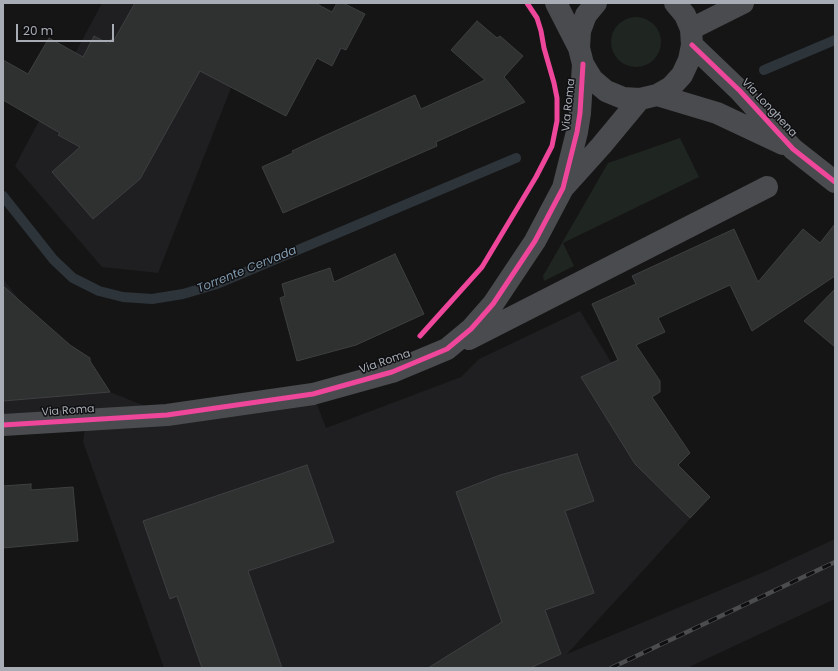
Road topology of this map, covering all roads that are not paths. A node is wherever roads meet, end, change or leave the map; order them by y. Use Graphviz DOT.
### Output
graph roads {
  1 [pos="556,3"];
  2 [pos="596,3"];
  3 [pos="675,3"];
  4 [pos="743,3"];
  5 [pos="691,37"];
  6 [pos="581,56"];
  7 [pos="649,97"];
  8 [pos="794,149"];
  9 [pos="835,182"];
  10 [pos="767,187"];
  11 [pos="563,188"];
  12 [pos="447,350"];
  13 [pos="3,425"];
  1 -- 6 [label="street, Via Longhena"];
  2 -- 6 [label="street"];
  3 -- 5 [label="street, Via Longhena"];
  4 -- 5 [label="street"];
  5 -- 7 [label="street"];
  5 -- 8 [label="street, Via Longhena"];
  6 -- 7 [label="street, Via Longhena"];
  6 -- 11 [label="street, Via Roma"];
  7 -- 8 [label="street, Via Longhena"];
  7 -- 11 [label="street, Via Roma"];
  8 -- 9 [label="street, Via Longhena"];
  10 -- 12 [label="street, Via Roma"];
  11 -- 12 [label="street, Via Roma"];
  12 -- 13 [label="street, Via Roma"];
}
